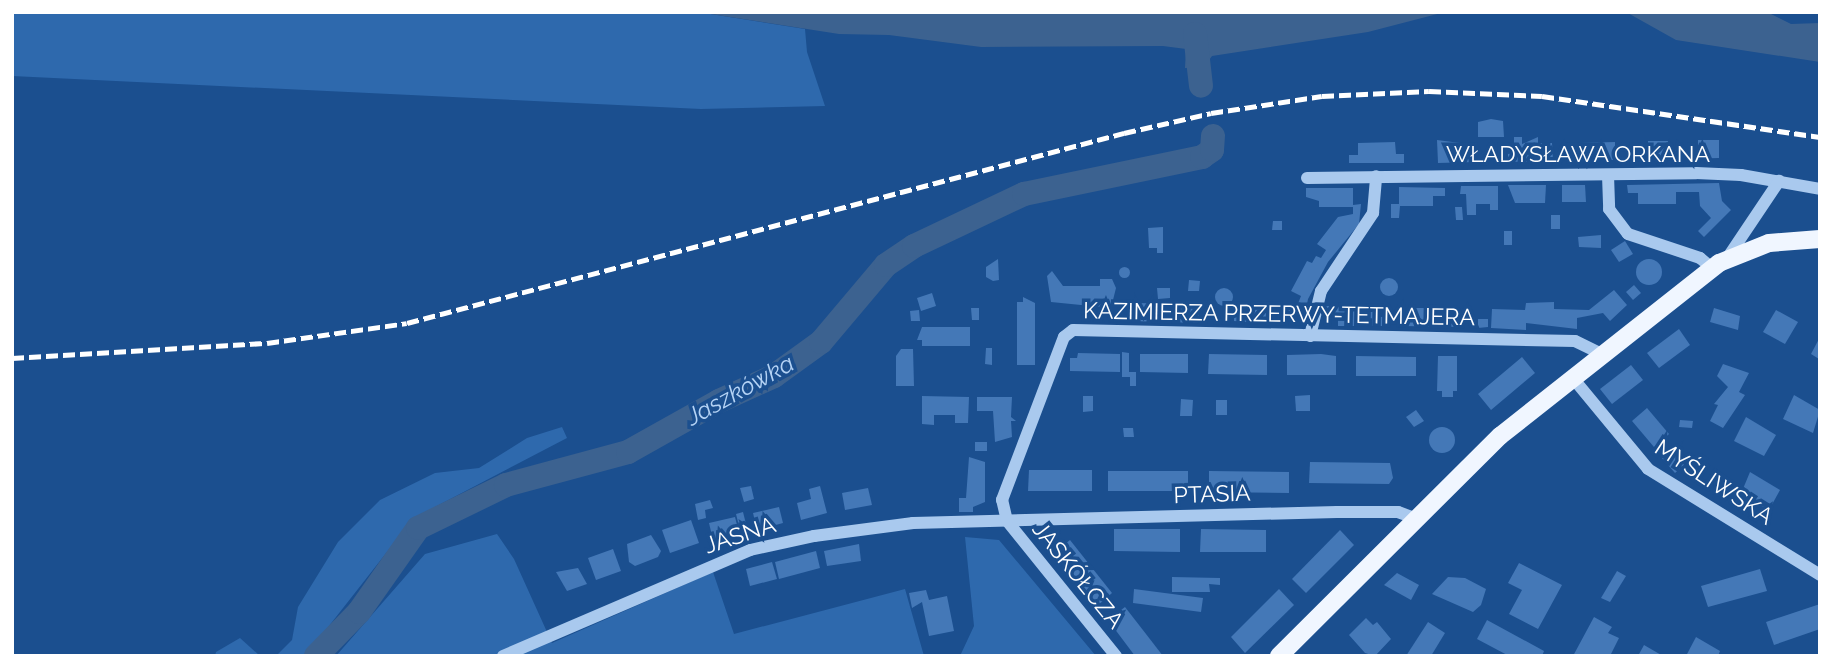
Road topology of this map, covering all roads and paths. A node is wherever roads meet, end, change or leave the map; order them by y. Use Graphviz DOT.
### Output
graph roads {
  1 [pos="1608,175"];
  2 [pos="1376,176"];
  3 [pos="1307,178"];
  4 [pos="1779,181"];
  5 [pos="1820,189"];
  6 [pos="1820,239"];
  7 [pos="1728,257"];
  8 [pos="1712,268"];
  9 [pos="1310,336"];
  10 [pos="1602,354"];
  11 [pos="1573,377"];
  12 [pos="1418,519"];
  13 [pos="1007,521"];
  14 [pos="1820,575"];
  15 [pos="503,656"];
  16 [pos="1116,656"];
  17 [pos="1279,656"];
  1 -- 2 [label="street, WŁADYSŁAWA ORKANA"];
  1 -- 4 [label="street, WŁADYSŁAWA ORKANA"];
  1 -- 8 [label="street"];
  2 -- 3 [label="street, WŁADYSŁAWA ORKANA"];
  2 -- 9 [label="street"];
  4 -- 5 [label="street, WŁADYSŁAWA ORKANA"];
  4 -- 7 [label="street"];
  6 -- 7 [label="main road"];
  7 -- 8 [label="main road"];
  8 -- 10 [label="main road"];
  9 -- 10 [label="street, KAZIMIERZA PRZERWY-TETMAJERA"];
  9 -- 13 [label="street, KAZIMIERZA PRZERWY-TETMAJERA"];
  10 -- 11 [label="main road"];
  11 -- 12 [label="main road"];
  11 -- 14 [label="street, MYŚLIWSKA"];
  12 -- 13 [label="street, PTASIA"];
  12 -- 17 [label="main road"];
  13 -- 15 [label="street, JASNA"];
  13 -- 16 [label="street, JASKÓŁCZA"];
}
